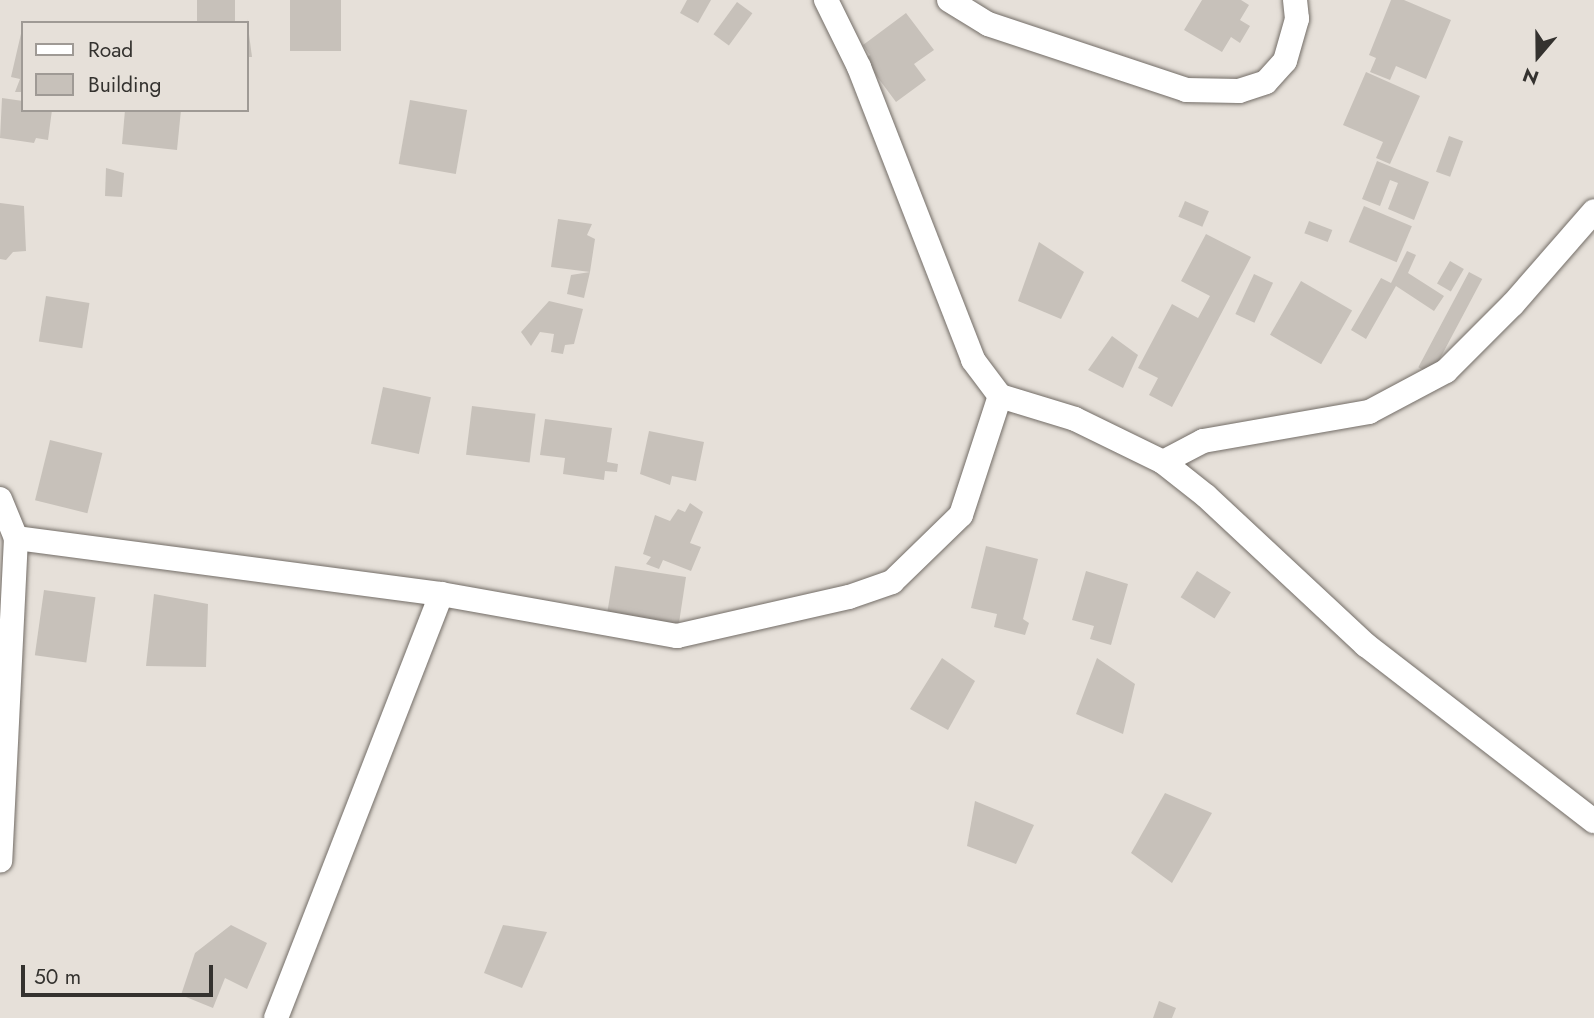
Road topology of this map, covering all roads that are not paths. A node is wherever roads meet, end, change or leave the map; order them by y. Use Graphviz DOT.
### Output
graph roads {
  1 [pos="825,0"];
  2 [pos="949,0"];
  3 [pos="1295,0"];
  4 [pos="1594,211"];
  5 [pos="1000,396"];
  6 [pos="1163,462"];
  7 [pos="0,499"];
  8 [pos="16,538"];
  9 [pos="441,594"];
  10 [pos="1594,821"];
  11 [pos="0,861"];
  12 [pos="276,1018"];
  1 -- 5 [label="street"];
  2 -- 3 [label="street"];
  4 -- 6 [label="street"];
  5 -- 6 [label="street"];
  5 -- 9 [label="street"];
  6 -- 10 [label="street"];
  7 -- 8 [label="street"];
  8 -- 9 [label="street"];
  8 -- 11 [label="street"];
  9 -- 12 [label="street"];
}
